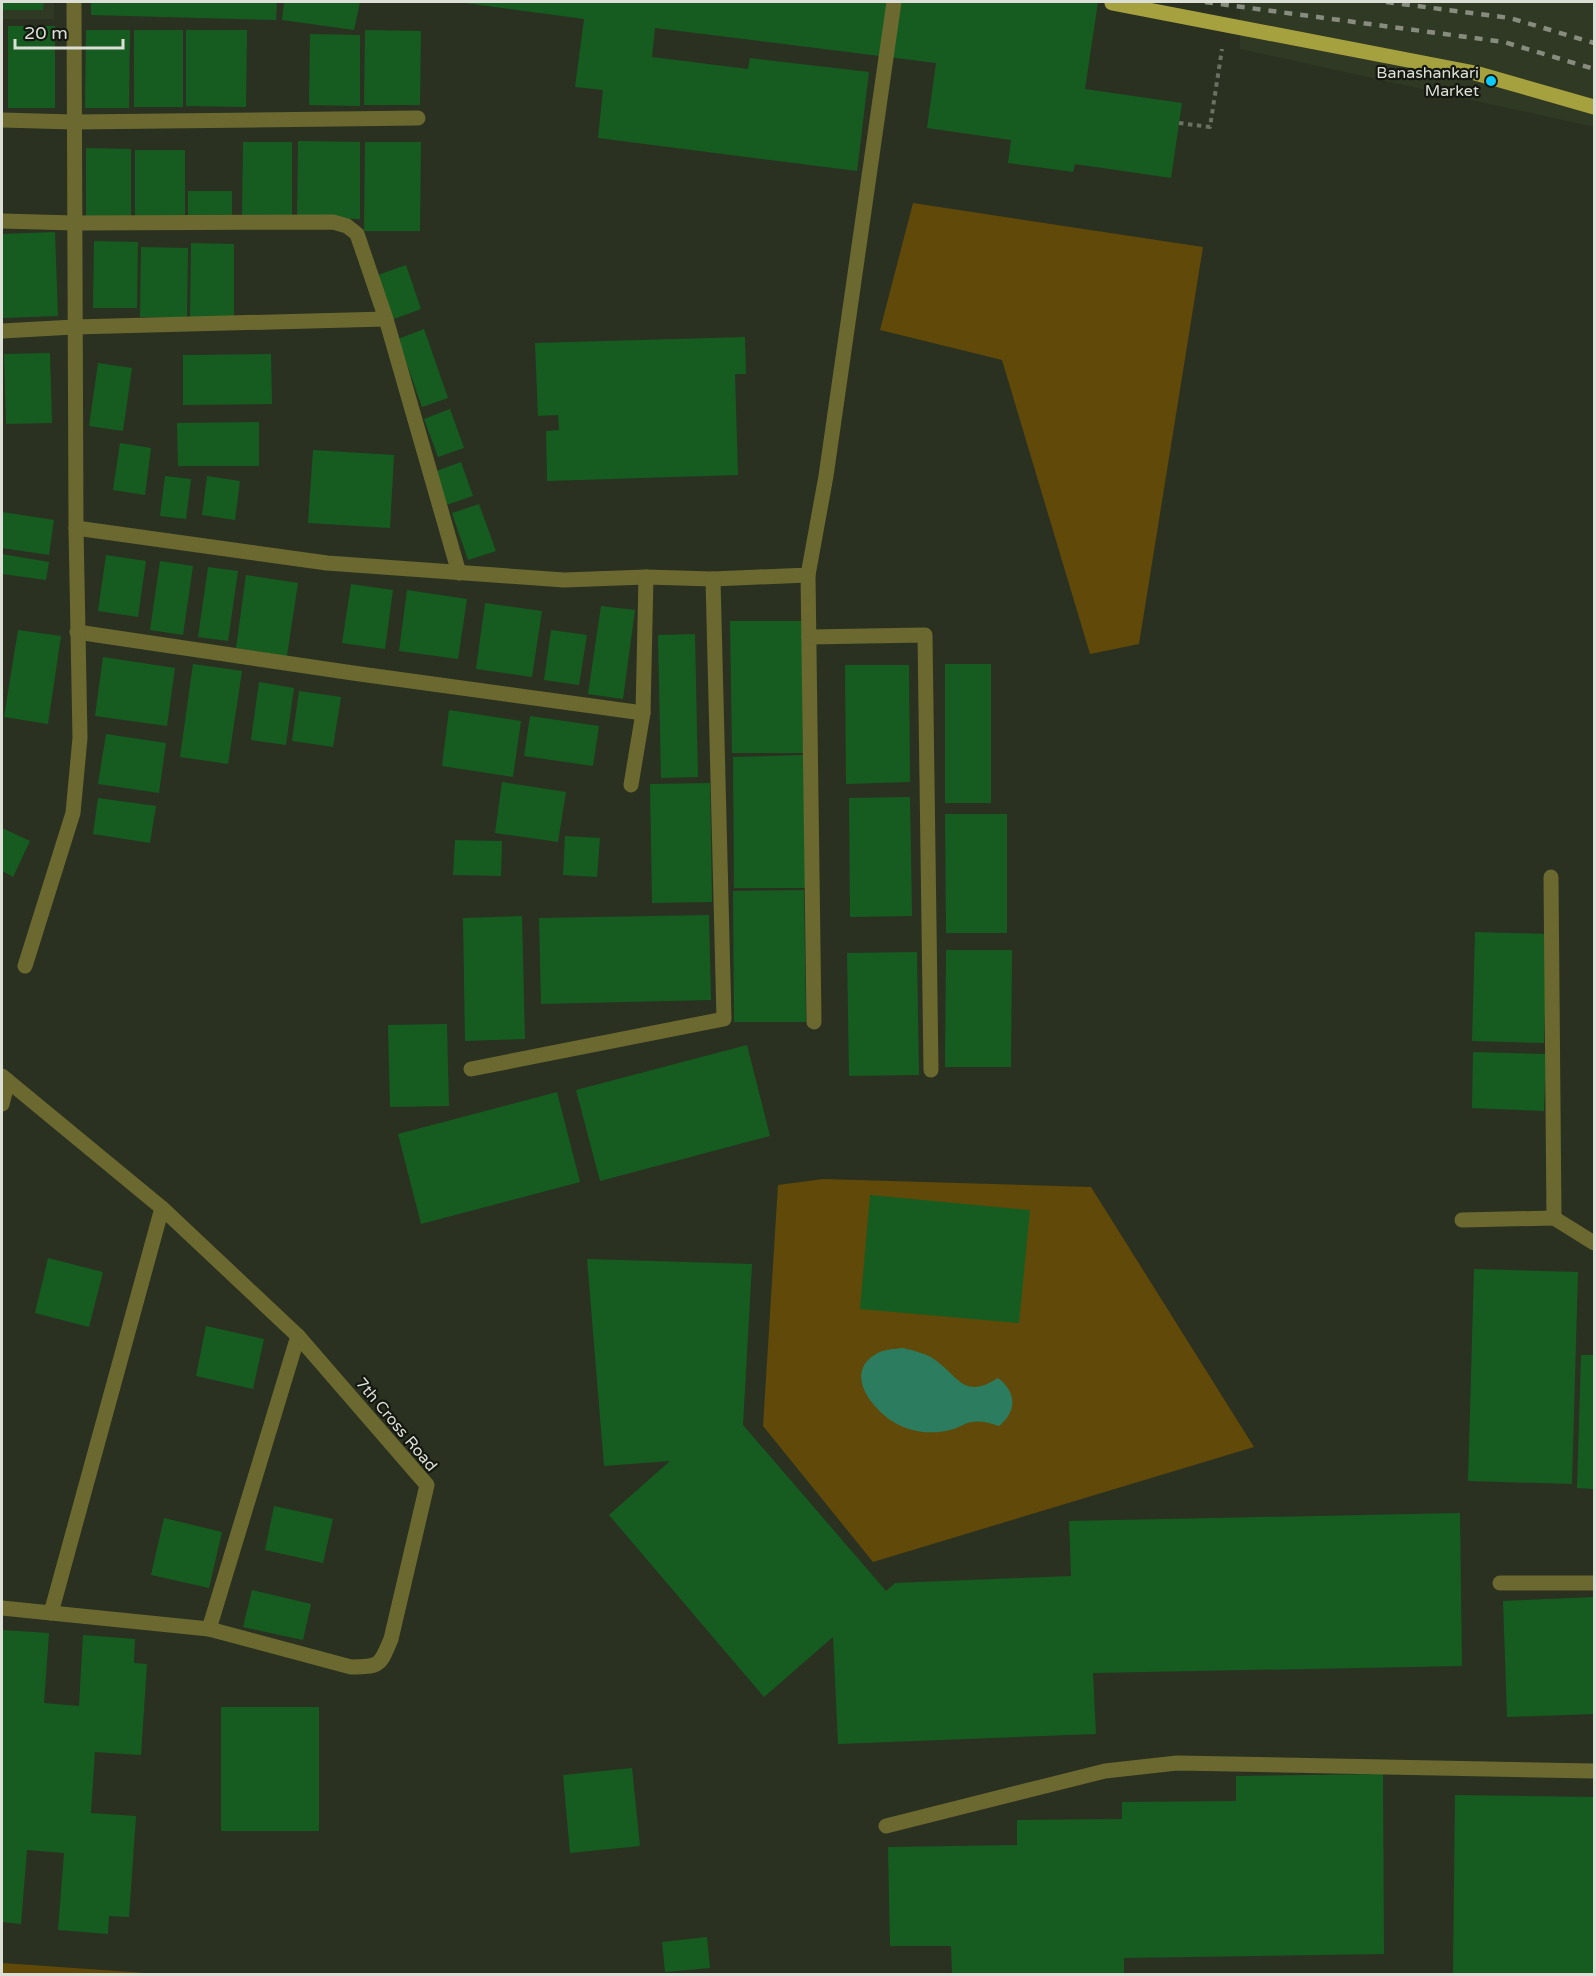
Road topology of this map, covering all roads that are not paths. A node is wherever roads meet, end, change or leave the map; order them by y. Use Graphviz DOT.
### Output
graph roads {
  1 [pos="74,2"];
  2 [pos="894,2"];
  3 [pos="1112,2"];
  4 [pos="1594,107"];
  5 [pos="418,118"];
  6 [pos="2,120"];
  7 [pos="73,122"];
  8 [pos="2,221"];
  9 [pos="75,223"];
  10 [pos="386,319"];
  11 [pos="75,327"];
  12 [pos="2,331"];
  13 [pos="76,528"];
  14 [pos="459,573"];
  15 [pos="808,574"];
  16 [pos="646,577"];
  17 [pos="713,579"];
  18 [pos="78,632"];
  19 [pos="808,637"];
  20 [pos="643,713"];
  21 [pos="631,785"];
  22 [pos="1551,877"];
  23 [pos="25,966"];
  24 [pos="814,1022"];
  25 [pos="471,1069"];
  26 [pos="931,1070"];
  27 [pos="5,1078"];
  28 [pos="2,1104"];
  29 [pos="162,1208"];
  30 [pos="1554,1218"];
  31 [pos="1462,1220"];
  32 [pos="1594,1243"];
  33 [pos="298,1336"];
  34 [pos="1500,1583"];
  35 [pos="1594,1583"];
  36 [pos="2,1608"];
  37 [pos="51,1613"];
  38 [pos="209,1629"];
  39 [pos="1594,1771"];
  40 [pos="886,1826"];
  1 -- 7 [label="street"];
  2 -- 15 [label="street"];
  3 -- 4 [label="main road"];
  5 -- 7 [label="street"];
  6 -- 7 [label="street"];
  7 -- 9 [label="street"];
  8 -- 9 [label="street"];
  9 -- 10 [label="street"];
  9 -- 11 [label="street"];
  10 -- 11 [label="street"];
  10 -- 14 [label="street"];
  11 -- 12 [label="street"];
  11 -- 13 [label="street"];
  13 -- 14 [label="street"];
  13 -- 18 [label="street"];
  14 -- 16 [label="street"];
  15 -- 17 [label="street"];
  15 -- 19 [label="street"];
  16 -- 17 [label="street"];
  16 -- 20 [label="street"];
  17 -- 25 [label="street"];
  18 -- 20 [label="street"];
  18 -- 23 [label="street"];
  19 -- 24 [label="street"];
  19 -- 26 [label="street"];
  20 -- 21 [label="street"];
  22 -- 30 [label="street"];
  27 -- 28 [label="street"];
  27 -- 29 [label="street, 7th Cross Road"];
  29 -- 33 [label="street, 7th Cross Road"];
  29 -- 37 [label="street"];
  30 -- 31 [label="street"];
  30 -- 32 [label="street"];
  33 -- 38 [label="street"];
  33 -- 38 [label="street, 7th Cross Road"];
  34 -- 35 [label="street"];
  36 -- 37 [label="street, 7th Cross Road"];
  37 -- 38 [label="street, 7th Cross Road"];
  39 -- 40 [label="street"];
}
